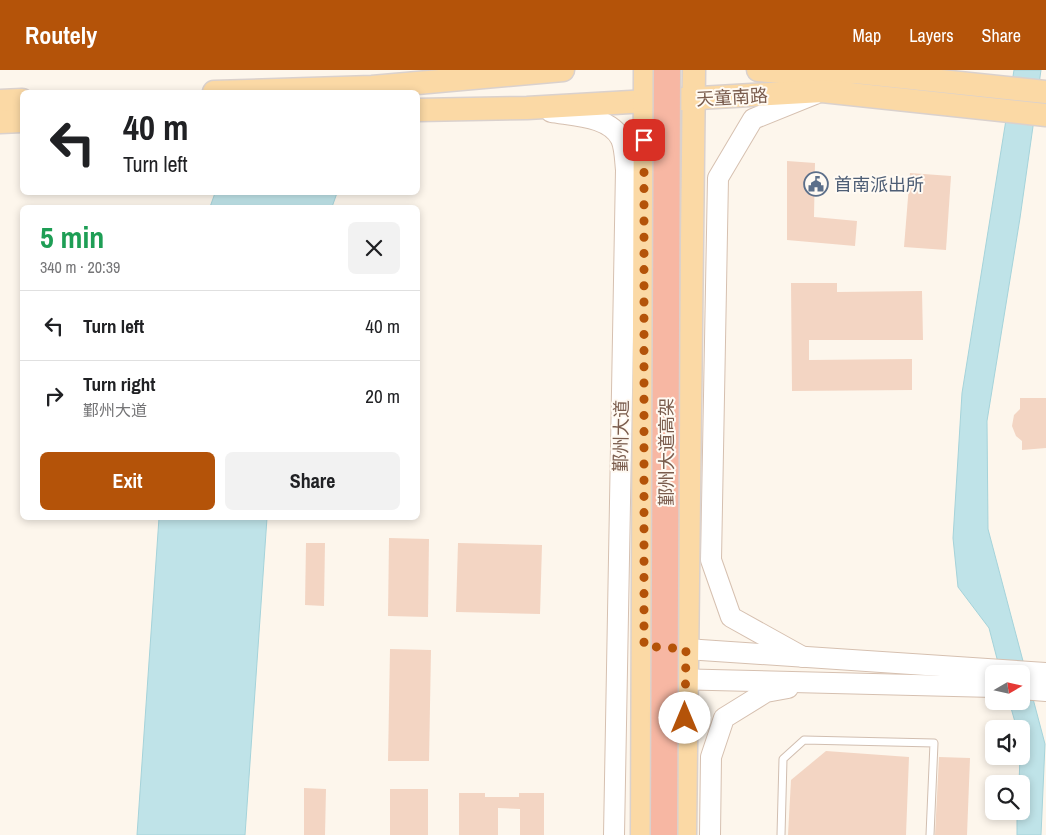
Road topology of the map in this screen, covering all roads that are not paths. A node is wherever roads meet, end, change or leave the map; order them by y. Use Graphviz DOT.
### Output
graph roads {
  1 [pos="554,70"];
  2 [pos="563,70"];
  3 [pos="645,70"];
  4 [pos="653,70"];
  5 [pos="667,70"];
  6 [pos="694,70"];
  7 [pos="758,70"];
  8 [pos="790,71"];
  9 [pos="527,73"];
  10 [pos="277,90"];
  11 [pos="822,91"];
  12 [pos="1046,92"];
  13 [pos="695,99"];
  14 [pos="20,100"];
  15 [pos="0,101"];
  16 [pos="644,101"];
  17 [pos="527,108"];
  18 [pos="420,110"];
  19 [pos="1046,115"];
  20 [pos="20,121"];
  21 [pos="0,122"];
  22 [pos="644,646"];
  23 [pos="686,649"];
  24 [pos="803,657"];
  25 [pos="644,678"];
  26 [pos="686,679"];
  27 [pos="816,682"];
  28 [pos="1045,685"];
  29 [pos="985,686"];
  30 [pos="1030,688"];
  31 [pos="614,835"];
  32 [pos="642,835"];
  33 [pos="651,835"];
  34 [pos="664,835"];
  35 [pos="685,835"];
  36 [pos="710,835"];
  37 [pos="780,835"];
  38 [pos="930,835"];
  1 -- 9 [label="street"];
  2 -- 9 [label="main road"];
  3 -- 16 [label="main road, 鄞州大道"];
  4 -- 33 [label="highway, 鄞州大道高架"];
  5 -- 34 [label="highway, 鄞州大道高架, bridge"];
  6 -- 13 [label="main road"];
  7 -- 8 [label="main road, 天童南路"];
  8 -- 12 [label="main road, 天童南路"];
  9 -- 10 [label="main road"];
  11 -- 13 [label="main road, 天童南路"];
  11 -- 19 [label="main road, 天童南路"];
  11 -- 24 [label="street"];
  13 -- 16 [label="main road, 天童南路"];
  13 -- 23 [label="main road"];
  14 -- 15 [label="main road"];
  16 -- 17 [label="main road, 天童南路"];
  16 -- 22 [label="main road, 鄞州大道"];
  17 -- 18 [label="main road, 天童南路"];
  17 -- 31 [label="street, 鄞州大道"];
  20 -- 21 [label="main road"];
  22 -- 23 [label="street"];
  22 -- 25 [label="main road, 鄞州大道"];
  23 -- 24 [label="street"];
  23 -- 26 [label="main road"];
  24 -- 28 [label="street"];
  25 -- 26 [label="street"];
  25 -- 32 [label="main road, 鄞州大道"];
  26 -- 27 [label="street"];
  26 -- 35 [label="main road"];
  27 -- 29 [label="street"];
  27 -- 36 [label="street"];
  28 -- 30 [label="street"];
  37 -- 38 [label="lane"];
}
